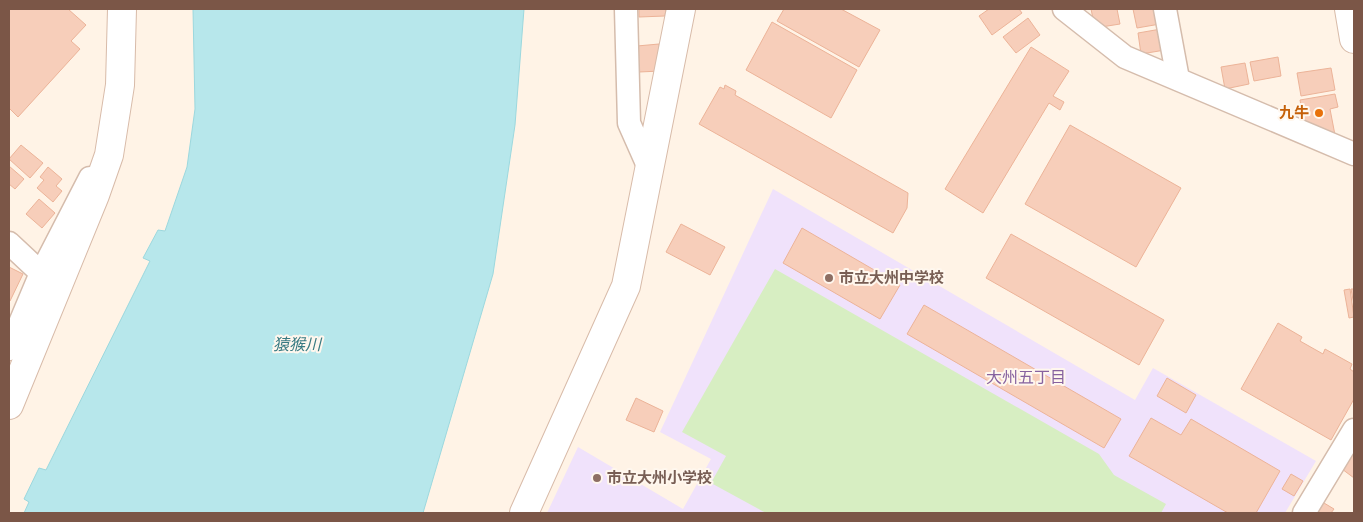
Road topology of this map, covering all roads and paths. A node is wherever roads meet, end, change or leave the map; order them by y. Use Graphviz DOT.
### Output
graph roads {
  1 [pos="122,9"];
  2 [pos="626,9"];
  3 [pos="681,9"];
  4 [pos="1064,9"];
  5 [pos="1165,9"];
  6 [pos="1349,9"];
  7 [pos="1354,39"];
  8 [pos="1178,79"];
  9 [pos="1354,154"];
  10 [pos="109,155"];
  11 [pos="649,168"];
  12 [pos="9,243"];
  13 [pos="41,273"];
  14 [pos="9,348"];
  15 [pos="9,404"];
  16 [pos="1354,430"];
  17 [pos="524,513"];
  18 [pos="1304,513"];
  1 -- 10 [label="street"];
  2 -- 11 [label="street"];
  3 -- 11 [label="street"];
  4 -- 8 [label="street"];
  5 -- 8 [label="street"];
  6 -- 7 [label="street"];
  8 -- 9 [label="street"];
  10 -- 13 [label="street"];
  10 -- 15 [label="street"];
  11 -- 17 [label="street"];
  12 -- 13 [label="street"];
  13 -- 14 [label="street"];
  16 -- 18 [label="street"];
}
